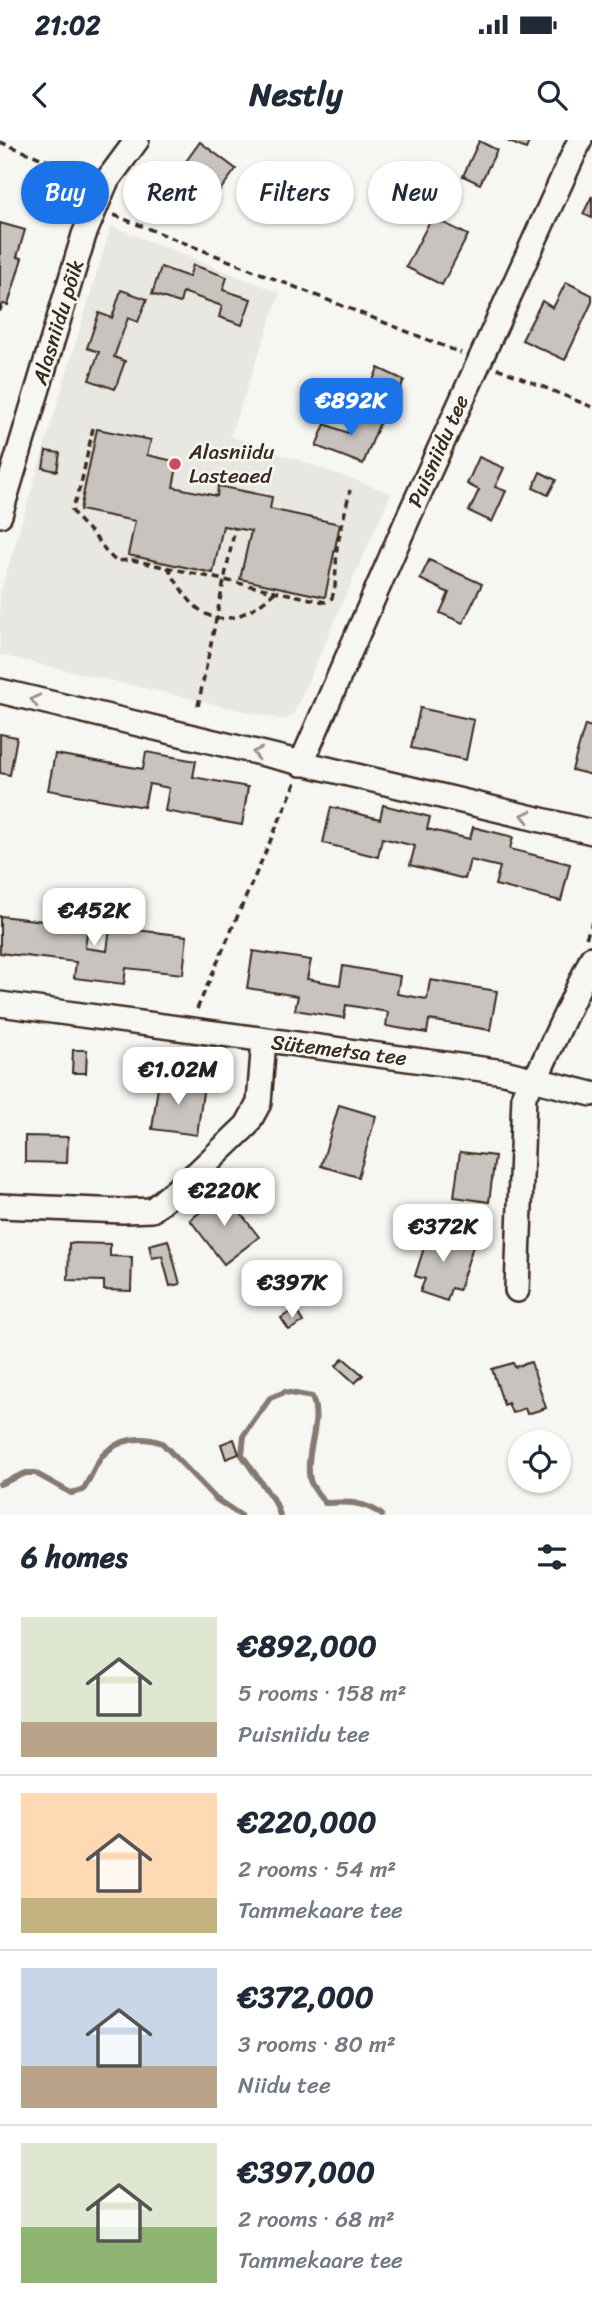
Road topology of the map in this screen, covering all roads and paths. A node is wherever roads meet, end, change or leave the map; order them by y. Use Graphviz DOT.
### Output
graph roads {
  1 [pos="137,140"];
  2 [pos="580,140"];
  3 [pos="0,142"];
  4 [pos="48,161"];
  5 [pos="109,178"];
  6 [pos="109,212"];
  7 [pos="89,224"];
  8 [pos="479,361"];
  9 [pos="592,407"];
  10 [pos="93,428"];
  11 [pos="350,490"];
  12 [pos="0,515"];
  13 [pos="235,528"];
  14 [pos="168,567"];
  15 [pos="224,580"];
  16 [pos="276,591"];
  17 [pos="216,619"];
  18 [pos="0,691"];
  19 [pos="198,706"];
  20 [pos="301,764"];
  21 [pos="592,832"];
  22 [pos="592,923"];
  23 [pos="587,953"];
  24 [pos="0,1004"];
  25 [pos="195,1015"];
  26 [pos="264,1040"];
  27 [pos="536,1078"];
  28 [pos="592,1094"];
  29 [pos="0,1206"];
  30 [pos="517,1290"];
  1 -- 5 [label="street, Alasniidu põik"];
  2 -- 8 [label="street, Puisniidu tee"];
  3 -- 4 [label="path"];
  6 -- 8 [label="path"];
  7 -- 12 [label="street, Alasniidu põik"];
  8 -- 9 [label="path"];
  8 -- 20 [label="street, Puisniidu tee"];
  10 -- 14 [label="path"];
  11 -- 16 [label="path"];
  13 -- 15 [label="path"];
  14 -- 15 [label="path"];
  14 -- 17 [label="path"];
  15 -- 16 [label="path"];
  15 -- 17 [label="path"];
  16 -- 17 [label="path"];
  17 -- 19 [label="path"];
  20 -- 18 [label="street, one-way"];
  21 -- 20 [label="street, one-way"];
  20 -- 25 [label="path"];
  22 -- 23 [label="path"];
  23 -- 27 [label="street"];
  24 -- 26 [label="street, Sütemetsa tee"];
  26 -- 27 [label="street, Sütemetsa tee"];
  26 -- 29 [label="street"];
  27 -- 28 [label="street, Sütemetsa tee"];
  27 -- 30 [label="street"];
}
